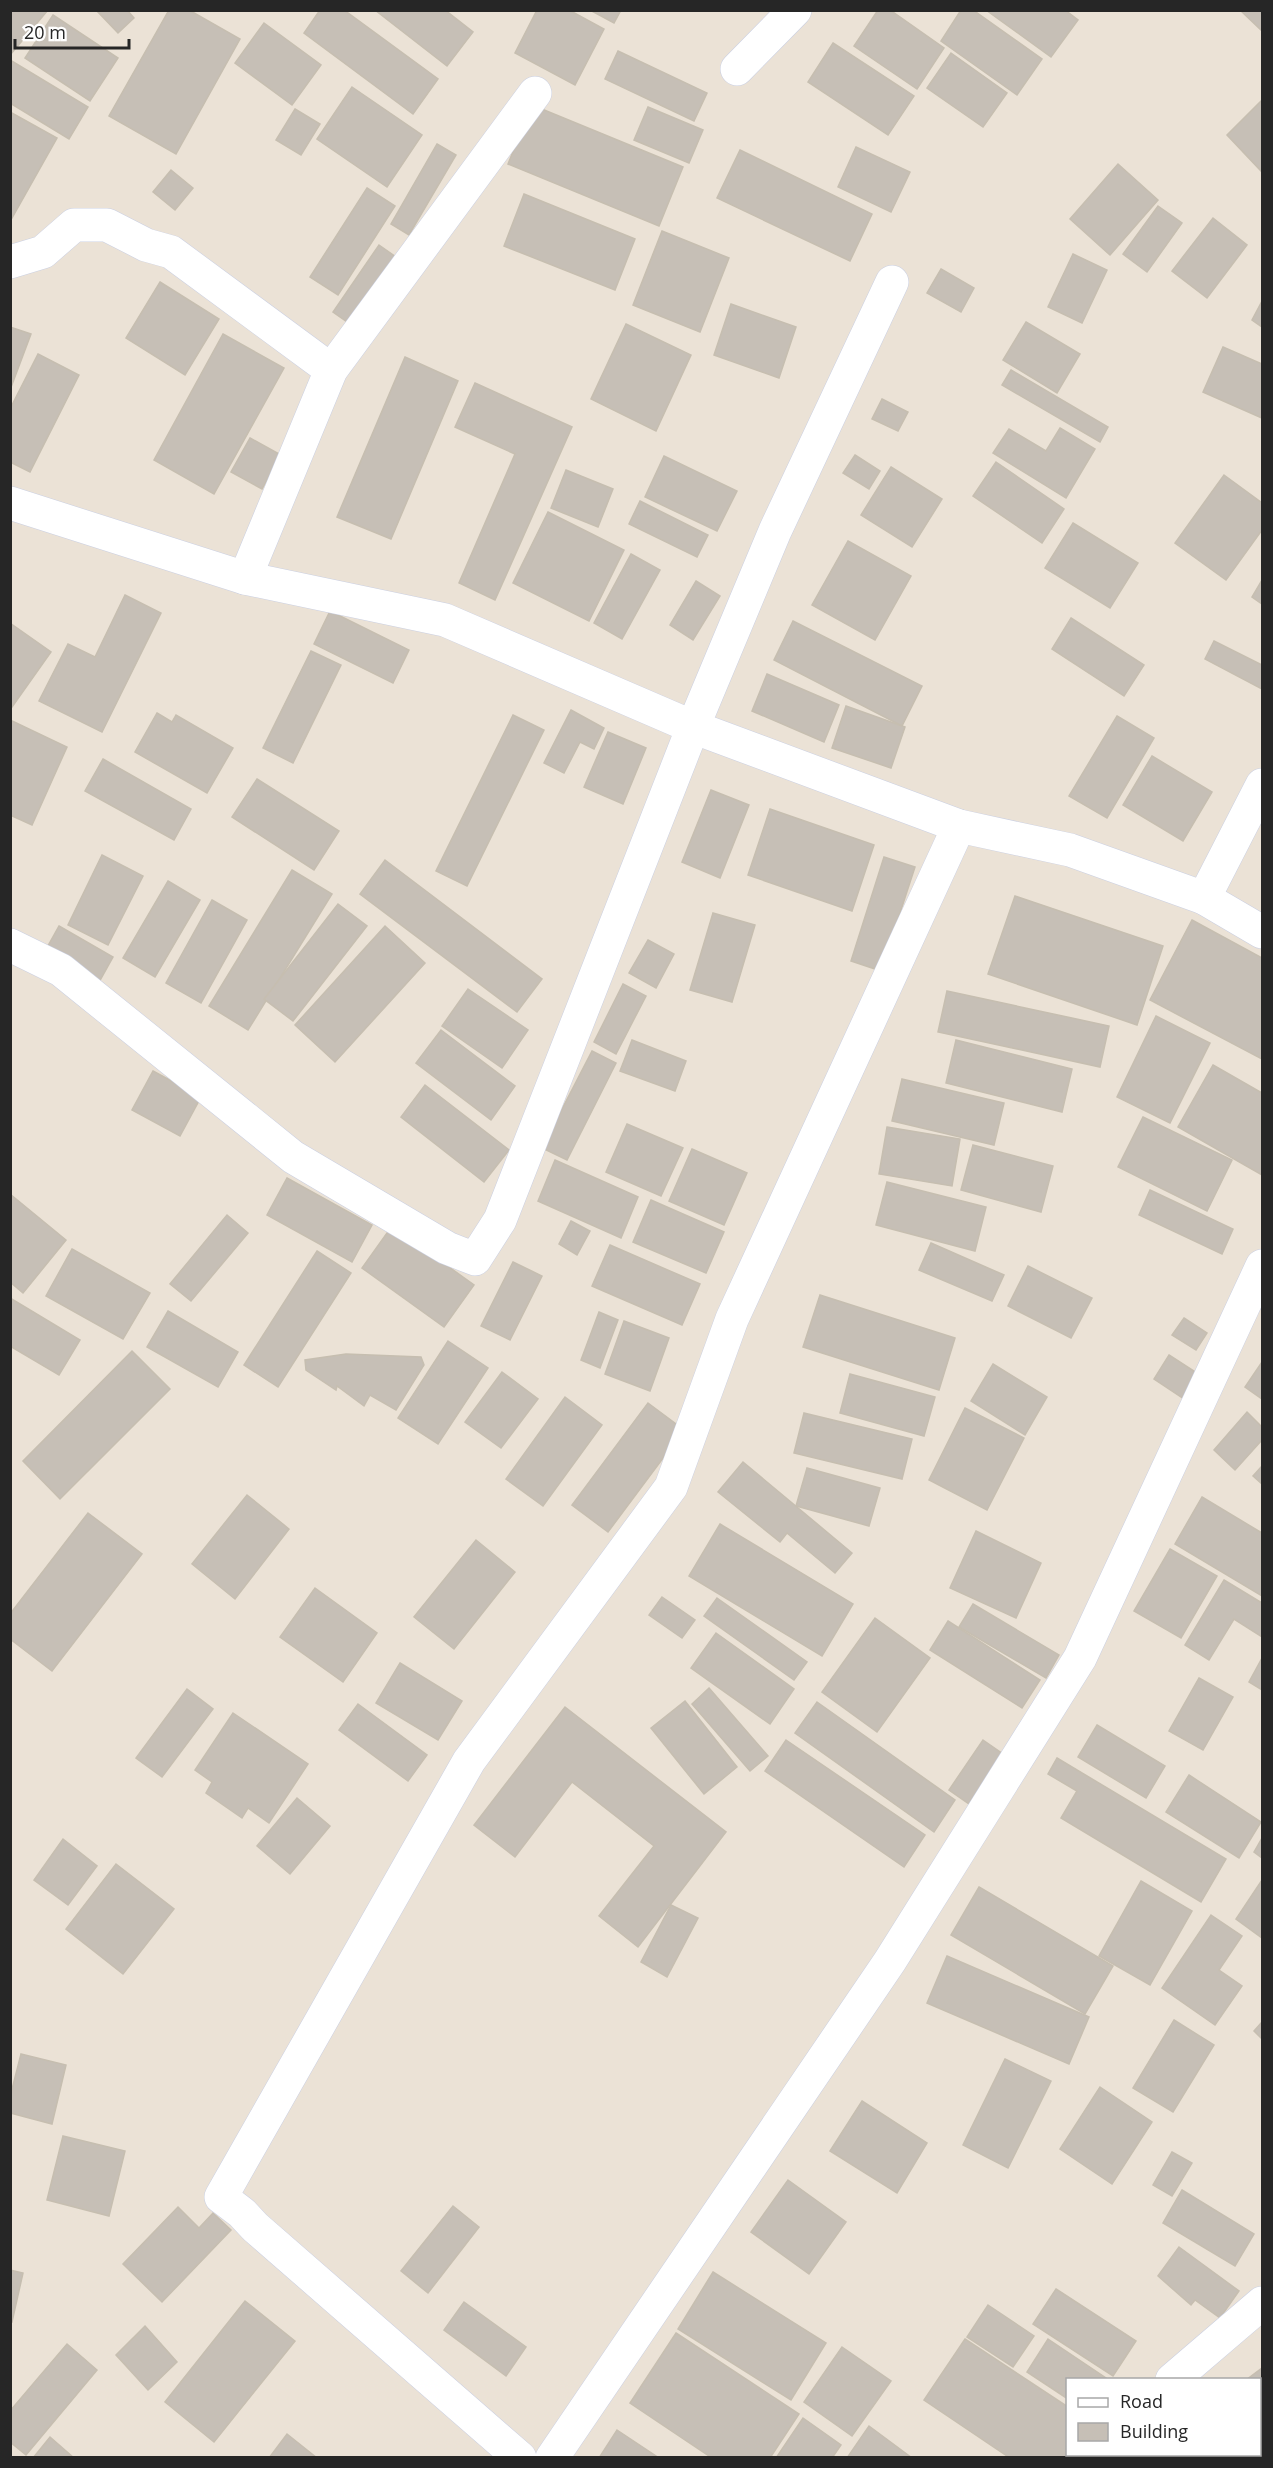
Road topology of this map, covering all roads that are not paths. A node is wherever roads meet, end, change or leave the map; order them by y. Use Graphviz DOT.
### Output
graph roads {
  1 [pos="795,10"];
  2 [pos="737,69"];
  3 [pos="535,93"];
  4 [pos="10,262"];
  5 [pos="892,282"];
  6 [pos="331,370"];
  7 [pos="10,504"];
  8 [pos="245,578"];
  9 [pos="693,727"];
  10 [pos="1263,785"];
  11 [pos="959,826"];
  12 [pos="1204,898"];
  13 [pos="1263,932"];
  14 [pos="10,945"];
  15 [pos="1263,1266"];
  16 [pos="1263,2303"];
  17 [pos="1173,2378"];
  18 [pos="520,2457"];
  19 [pos="552,2457"];
  1 -- 2 [label="street"];
  3 -- 6 [label="street"];
  4 -- 6 [label="street"];
  5 -- 9 [label="street"];
  6 -- 8 [label="street"];
  7 -- 8 [label="street"];
  8 -- 9 [label="street"];
  9 -- 11 [label="street"];
  9 -- 14 [label="street"];
  10 -- 12 [label="street"];
  11 -- 12 [label="street"];
  11 -- 18 [label="street"];
  12 -- 13 [label="street"];
  15 -- 19 [label="street"];
  16 -- 17 [label="street"];
}
